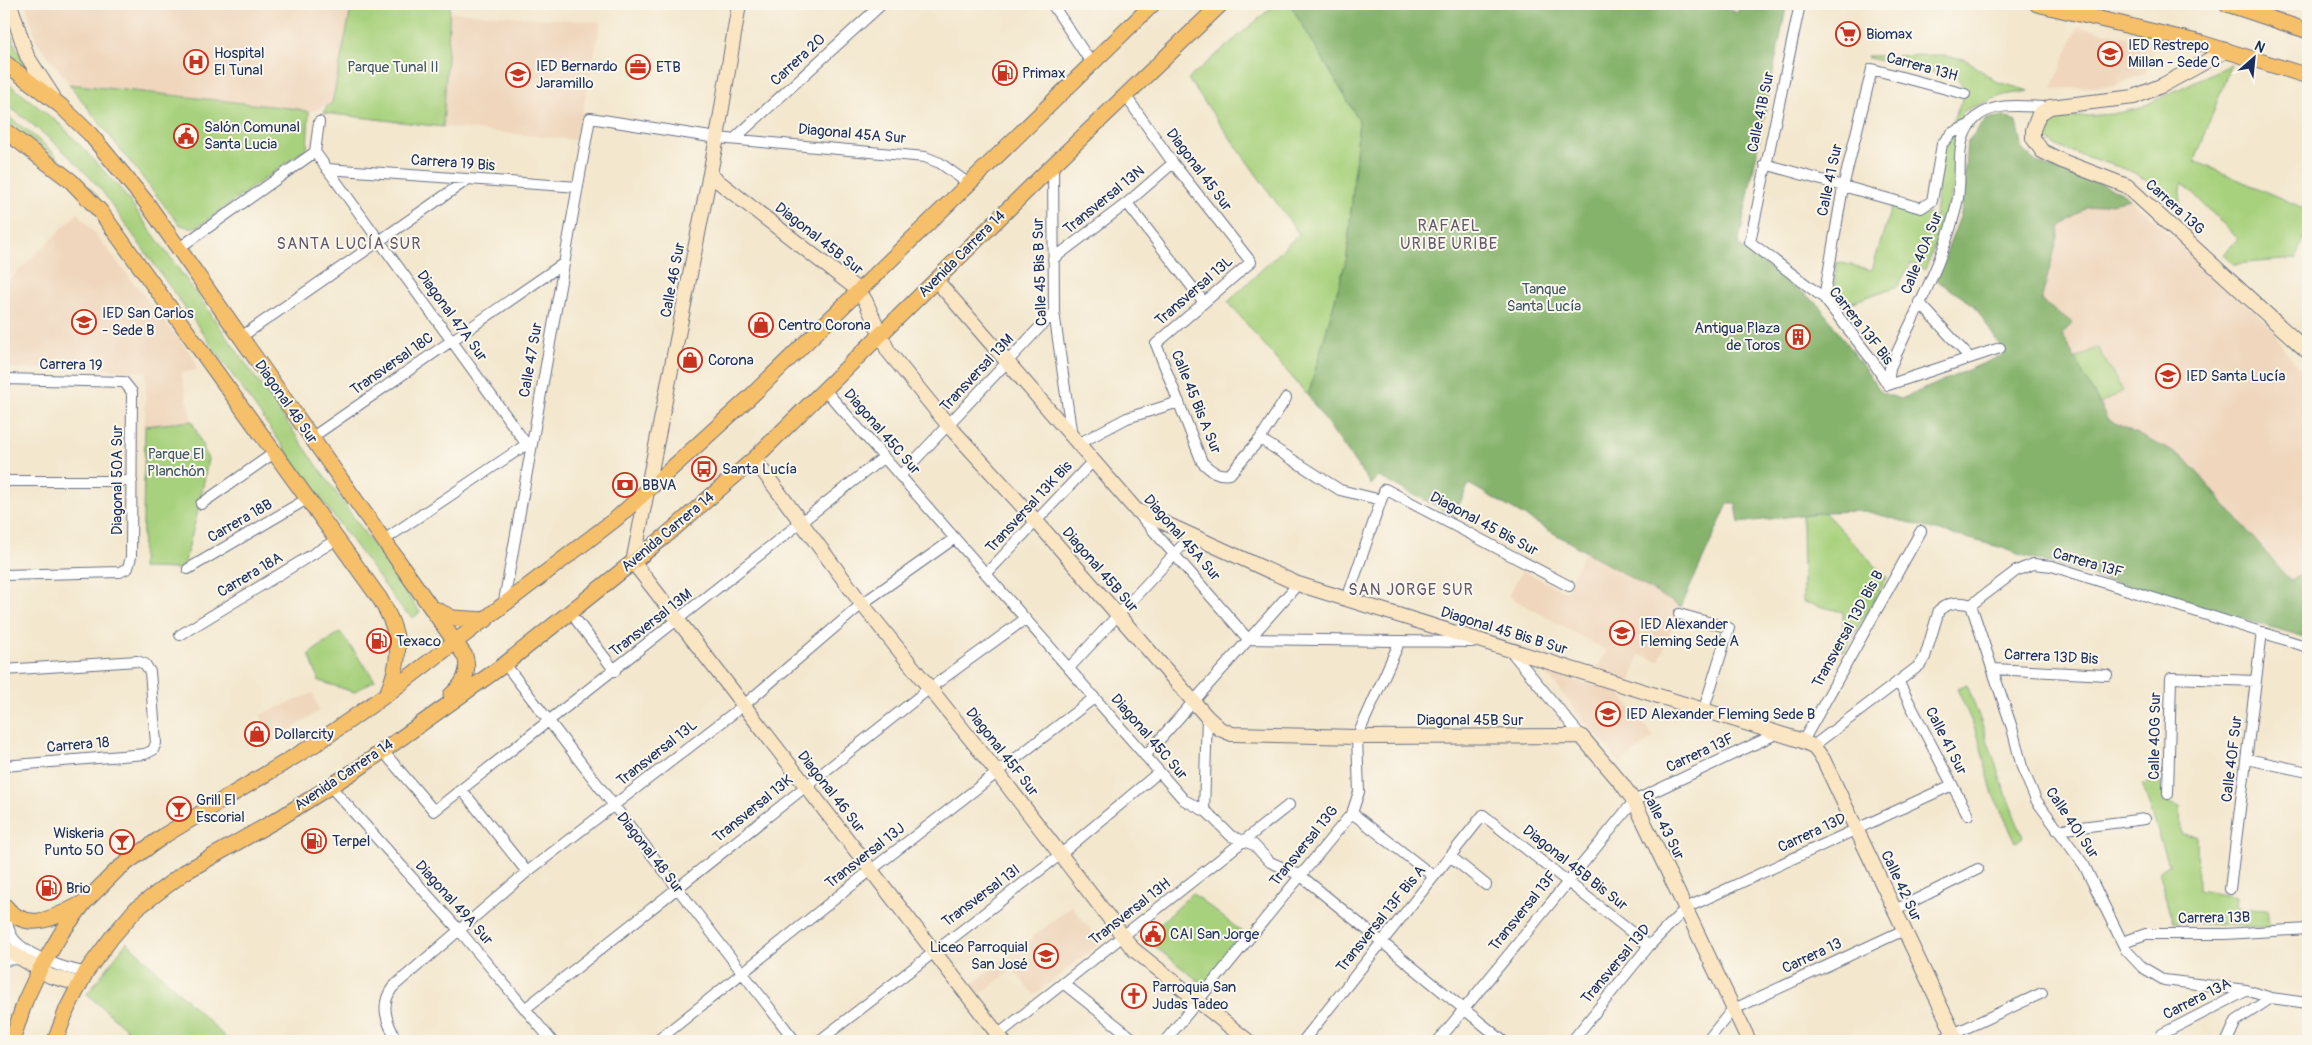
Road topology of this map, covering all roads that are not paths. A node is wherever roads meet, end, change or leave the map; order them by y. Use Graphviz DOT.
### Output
graph roads {
  1 [pos="10,4"];
  2 [pos="739,4"];
  3 [pos="882,4"];
  4 [pos="1052,4"];
  5 [pos="1153,4"];
  6 [pos="1220,4"];
  7 [pos="1800,4"];
  8 [pos="2037,4"];
  9 [pos="2226,4"];
  10 [pos="2308,31"];
  11 [pos="2228,50"];
  12 [pos="4,62"];
  13 [pos="1092,64"];
  14 [pos="1872,69"];
  15 [pos="2308,76"];
  16 [pos="1125,94"];
  17 [pos="1965,94"];
  18 [pos="61,106"];
  19 [pos="2050,108"];
  20 [pos="1977,116"];
  21 [pos="319,122"];
  22 [pos="4,130"];
  23 [pos="725,138"];
  24 [pos="315,152"];
  25 [pos="1173,163"];
  26 [pos="1765,164"];
  27 [pos="1053,165"];
  28 [pos="327,169"];
  29 [pos="710,175"];
  30 [pos="467,180"];
  31 [pos="969,184"];
  32 [pos="578,187"];
  33 [pos="1843,187"];
  34 [pos="1128,202"];
  35 [pos="1751,226"];
  36 [pos="379,241"];
  37 [pos="179,248"];
  38 [pos="1054,259"];
  39 [pos="1251,262"];
  40 [pos="564,263"];
  41 [pos="936,280"];
  42 [pos="858,290"];
  43 [pos="1824,298"];
  44 [pos="1203,301"];
  45 [pos="1919,302"];
  46 [pos="1054,312"];
  47 [pos="880,335"];
  48 [pos="242,337"];
  49 [pos="452,340"];
  50 [pos="1156,344"];
  51 [pos="2000,348"];
  52 [pos="2308,352"];
  53 [pos="1970,358"];
  54 [pos="1007,362"];
  55 [pos="4,379"];
  56 [pos="1888,386"];
  57 [pos="825,390"];
  58 [pos="132,392"];
  59 [pos="1286,398"];
  60 [pos="1179,402"];
  61 [pos="948,425"];
  62 [pos="311,438"];
  63 [pos="1260,439"];
  64 [pos="1075,441"];
  65 [pos="529,447"];
  66 [pos="274,453"];
  67 [pos="754,458"];
  68 [pos="884,458"];
  69 [pos="1093,461"];
  70 [pos="900,476"];
  71 [pos="4,481"];
  72 [pos="132,481"];
  73 [pos="647,491"];
  74 [pos="307,499"];
  75 [pos="1381,500"];
  76 [pos="200,504"];
  77 [pos="1136,510"];
  78 [pos="1036,521"];
  79 [pos="801,523"];
  80 [pos="1921,531"];
  81 [pos="1192,535"];
  82 [pos="955,538"];
  83 [pos="336,540"];
  84 [pos="384,540"];
  85 [pos="1174,554"];
  86 [pos="633,562"];
  87 [pos="188,569"];
  88 [pos="986,574"];
  89 [pos="4,576"];
  90 [pos="1298,584"];
  91 [pos="1569,586"];
  92 [pos="1347,599"];
  93 [pos="862,604"];
  94 [pos="1971,605"];
  95 [pos="432,607"];
  96 [pos="503,607"];
  97 [pos="1679,614"];
  98 [pos="1118,615"];
  99 [pos="1025,619"];
  100 [pos="486,620"];
  101 [pos="577,620"];
  102 [pos="678,621"];
  103 [pos="2262,632"];
  104 [pos="180,635"];
  105 [pos="1248,639"];
  106 [pos="1400,641"];
  107 [pos="457,642"];
  108 [pos="1485,642"];
  109 [pos="2308,647"];
  110 [pos="1509,649"];
  111 [pos="505,664"];
  112 [pos="1069,668"];
  113 [pos="1994,669"];
  114 [pos="4,670"];
  115 [pos="615,671"];
  116 [pos="2107,675"];
  117 [pos="1898,681"];
  118 [pos="2256,681"];
  119 [pos="930,688"];
  120 [pos="387,694"];
  121 [pos="1094,698"];
  122 [pos="1194,701"];
  123 [pos="744,705"];
  124 [pos="1704,709"];
  125 [pos="1206,717"];
  126 [pos="549,722"];
  127 [pos="1778,733"];
  128 [pos="1581,736"];
  129 [pos="1357,737"];
  130 [pos="1808,744"];
  131 [pos="382,750"];
  132 [pos="1145,756"];
  133 [pos="2247,759"];
  134 [pos="4,766"];
  135 [pos="998,772"];
  136 [pos="1159,772"];
  137 [pos="2308,772"];
  138 [pos="1952,785"];
  139 [pos="330,786"];
  140 [pos="806,786"];
  141 [pos="462,790"];
  142 [pos="2168,794"];
  143 [pos="1634,801"];
  144 [pos="613,806"];
  145 [pos="1289,806"];
  146 [pos="1204,810"];
  147 [pos="1352,813"];
  148 [pos="1483,815"];
  149 [pos="1968,815"];
  150 [pos="2145,819"];
  151 [pos="1856,829"];
  152 [pos="2057,830"];
  153 [pos="1243,842"];
  154 [pos="1061,854"];
  155 [pos="1450,856"];
  156 [pos="1978,869"];
  157 [pos="871,870"];
  158 [pos="527,872"];
  159 [pos="1300,875"];
  160 [pos="1433,876"];
  161 [pos="1568,880"];
  162 [pos="1486,885"];
  163 [pos="677,888"];
  164 [pos="2230,889"];
  165 [pos="84,902"];
  166 [pos="4,906"];
  167 [pos="1686,908"];
  168 [pos="1895,910"];
  169 [pos="2308,929"];
  170 [pos="459,930"];
  171 [pos="1904,930"];
  172 [pos="1123,936"];
  173 [pos="1382,941"];
  174 [pos="2123,942"];
  175 [pos="1649,946"];
  176 [pos="4,948"];
  177 [pos="933,951"];
  178 [pos="20,959"];
  179 [pos="4,960"];
  180 [pos="42,965"];
  181 [pos="742,972"];
  182 [pos="83,978"];
  183 [pos="1063,984"];
  184 [pos="2246,990"];
  185 [pos="2042,993"];
  186 [pos="2270,998"];
  187 [pos="1198,1001"];
  188 [pos="2308,1004"];
  189 [pos="526,1008"];
  190 [pos="1464,1009"];
  191 [pos="1732,1010"];
  192 [pos="1955,1038"];
  193 [pos="2161,1038"];
  194 [pos="997,1039"];
  195 [pos="12,1041"];
  196 [pos="55,1041"];
  197 [pos="397,1041"];
  198 [pos="552,1041"];
  199 [pos="657,1041"];
  200 [pos="795,1041"];
  201 [pos="819,1041"];
  202 [pos="1136,1041"];
  203 [pos="1166,1041"];
  204 [pos="1248,1041"];
  205 [pos="1303,1041"];
  206 [pos="1438,1041"];
  207 [pos="1503,1041"];
  208 [pos="1572,1041"];
  209 [pos="1707,1041"];
  210 [pos="1749,1041"];
  211 [pos="1938,1041"];
  212 [pos="2227,1041"];
  1 -- 18 [label="street"];
  2 -- 23 [label="street, Calle 46 Sur"];
  3 -- 23 [label="street, Carrera 20"];
  4 -- 13 [label="street"];
  5 -- 13 [label="main road"];
  6 -- 16 [label="main road, Avenida Carrera 14"];
  7 -- 26 [label="street, Calle 41B Sur"];
  8 -- 11 [label="main road"];
  9 -- 10 [label="main road"];
  11 -- 15 [label="main road"];
  11 -- 19 [label="street"];
  12 -- 18 [label="main road, Diagonal 48 Sur"];
  13 -- 31 [label="main road"];
  14 -- 17 [label="street, Carrera 13H"];
  14 -- 33 [label="street, Calle 41 Sur"];
  16 -- 25 [label="street, Diagonal 45 Sur"];
  16 -- 27 [label="main road, Avenida Carrera 14"];
  18 -- 37 [label="main road, Diagonal 48 Sur"];
  19 -- 20 [label="street"];
  19 -- 52 [label="street, Carrera 13G"];
  20 -- 33 [label="street"];
  20 -- 45 [label="street, Calle 40A Sur"];
  21 -- 24 [label="street"];
  22 -- 66 [label="main road"];
  23 -- 29 [label="street, Calle 46 Sur"];
  23 -- 31 [label="street, Diagonal 45A Sur"];
  23 -- 32 [label="street, Calle 47 Sur"];
  24 -- 28 [label="street, Diagonal 47A Sur"];
  24 -- 37 [label="street"];
  25 -- 34 [label="street, Transversal 13N"];
  25 -- 39 [label="street, Diagonal 45 Sur"];
  26 -- 33 [label="street"];
  26 -- 35 [label="street, Calle 41B Sur"];
  27 -- 38 [label="street, Calle 45 Bis B Sur"];
  27 -- 41 [label="main road, Avenida Carrera 14"];
  28 -- 30 [label="street, Carrera 19 Bis"];
  28 -- 36 [label="street, Diagonal 47A Sur"];
  29 -- 42 [label="street, Diagonal 45B Sur"];
  29 -- 73 [label="street, Calle 46 Sur"];
  30 -- 32 [label="street, Carrera 19 Bis"];
  30 -- 36 [label="street"];
  31 -- 42 [label="main road"];
  32 -- 40 [label="street, Calle 47 Sur"];
  33 -- 43 [label="street, Calle 41 Sur"];
  34 -- 38 [label="street, Transversal 13N"];
  34 -- 44 [label="street"];
  35 -- 43 [label="street, Carrera 13F Bis"];
  36 -- 48 [label="street"];
  36 -- 49 [label="street, Diagonal 47A Sur"];
  37 -- 48 [label="main road, Diagonal 48 Sur"];
  38 -- 46 [label="street, Calle 45 Bis B Sur"];
  39 -- 44 [label="street, Transversal 13L"];
  40 -- 49 [label="street, Transversal 18C"];
  40 -- 65 [label="street, Calle 47 Sur"];
  41 -- 47 [label="main road, Avenida Carrera 14"];
  41 -- 54 [label="street, Diagonal 45A Sur"];
  42 -- 47 [label="street, Diagonal 45B Sur"];
  42 -- 73 [label="main road"];
  43 -- 56 [label="street, Carrera 13F Bis"];
  44 -- 50 [label="street, Transversal 13L"];
  45 -- 53 [label="street"];
  45 -- 56 [label="street, Calle 40A Sur"];
  46 -- 54 [label="street, Transversal 13M"];
  46 -- 64 [label="street, Calle 45 Bis B Sur"];
  47 -- 57 [label="main road, Avenida Carrera 14"];
  47 -- 61 [label="street, Diagonal 45B Sur"];
  48 -- 62 [label="main road, Diagonal 48 Sur"];
  49 -- 62 [label="street, Transversal 18C"];
  49 -- 65 [label="street, Diagonal 47A Sur"];
  50 -- 60 [label="street, Calle 45 Bis A Sur"];
  51 -- 53 [label="street"];
  53 -- 56 [label="street"];
  54 -- 61 [label="street, Transversal 13M"];
  54 -- 64 [label="street, Diagonal 45A Sur"];
  55 -- 58 [label="street, Carrera 19"];
  57 -- 67 [label="main road, Avenida Carrera 14"];
  57 -- 68 [label="street, Diagonal 45C Sur"];
  58 -- 72 [label="street, Diagonal 50A Sur"];
  59 -- 63 [label="street"];
  60 -- 63 [label="street, Calle 45 Bis A Sur"];
  60 -- 64 [label="street, Transversal 13K Bis"];
  61 -- 70 [label="street, Transversal 13M"];
  61 -- 78 [label="street, Diagonal 45B Sur"];
  62 -- 84 [label="main road, Diagonal 48 Sur"];
  63 -- 75 [label="street"];
  64 -- 69 [label="street, Diagonal 45A Sur"];
  65 -- 84 [label="street"];
  65 -- 96 [label="street, Calle 47 Sur"];
  66 -- 74 [label="main road"];
  66 -- 76 [label="street"];
  67 -- 79 [label="street, Diagonal 45F Sur"];
  67 -- 86 [label="main road, Avenida Carrera 14"];
  68 -- 70 [label="street, Diagonal 45C Sur"];
  68 -- 79 [label="street, Transversal 13M"];
  69 -- 77 [label="street, Diagonal 45A Sur"];
  69 -- 78 [label="street, Transversal 13K Bis"];
  70 -- 82 [label="street, Diagonal 45C Sur"];
  71 -- 72 [label="street"];
  72 -- 89 [label="street, Diagonal 50A Sur"];
  73 -- 86 [label="street, Calle 46 Sur"];
  73 -- 96 [label="main road"];
  74 -- 83 [label="main road"];
  74 -- 87 [label="street, Carrera 18B"];
  75 -- 91 [label="street, Diagonal 45 Bis Sur"];
  75 -- 92 [label="street"];
  77 -- 81 [label="street, Diagonal 45 Bis B Sur"];
  77 -- 85 [label="street, Diagonal 45A Sur"];
  78 -- 88 [label="street, Transversal 13K Bis"];
  78 -- 98 [label="street, Diagonal 45B Sur"];
  79 -- 93 [label="street, Diagonal 45F Sur"];
  79 -- 102 [label="street, Transversal 13M"];
  80 -- 130 [label="street, Transversal 13D Bis B"];
  81 -- 85 [label="street"];
  81 -- 90 [label="street, Diagonal 45 Bis B Sur"];
  82 -- 88 [label="street, Diagonal 45C Sur"];
  82 -- 93 [label="street, Transversal 13L"];
  83 -- 104 [label="street, Carrera 18A"];
  83 -- 120 [label="main road"];
  84 -- 95 [label="main road, Diagonal 48 Sur"];
  85 -- 98 [label="street"];
  85 -- 105 [label="street, Diagonal 45A Sur"];
  86 -- 102 [label="street, Diagonal 46 Sur"];
  86 -- 111 [label="main road, Avenida Carrera 14"];
  88 -- 99 [label="street, Diagonal 45C Sur"];
  90 -- 92 [label="street, Diagonal 45 Bis B Sur"];
  90 -- 105 [label="street"];
  92 -- 108 [label="street, Diagonal 45 Bis B Sur"];
  93 -- 119 [label="street, Diagonal 45F Sur"];
  93 -- 123 [label="street, Transversal 13L"];
  94 -- 103 [label="street, Carrera 13F"];
  94 -- 113 [label="street, Calle 40I Sur"];
  94 -- 117 [label="street"];
  95 -- 100 [label="main road"];
  95 -- 107 [label="main road, Diagonal 48 Sur"];
  96 -- 100 [label="main road"];
  97 -- 124 [label="street"];
  98 -- 112 [label="street"];
  98 -- 122 [label="street, Diagonal 45B Sur"];
  99 -- 112 [label="street, Diagonal 45C Sur"];
  99 -- 119 [label="street, Transversal 13K"];
  100 -- 107 [label="main road"];
  101 -- 115 [label="street"];
  102 -- 115 [label="street, Transversal 13M"];
  102 -- 123 [label="street, Diagonal 46 Sur"];
  103 -- 109 [label="street, Carrera 13F"];
  103 -- 118 [label="street, Calle 40F Sur"];
  105 -- 106 [label="street"];
  105 -- 122 [label="street"];
  106 -- 108 [label="street"];
  106 -- 129 [label="street, Transversal 13G"];
  107 -- 120 [label="main road"];
  107 -- 131 [label="main road, Diagonal 48 Sur"];
  108 -- 110 [label="street, Diagonal 45 Bis B Sur"];
  110 -- 124 [label="street, Diagonal 45 Bis B Sur"];
  110 -- 128 [label="street, Calle 43 Sur"];
  111 -- 126 [label="street, Diagonal 48 Sur"];
  111 -- 131 [label="main road, Avenida Carrera 14"];
  112 -- 121 [label="street, Diagonal 45C Sur"];
  113 -- 116 [label="street, Carrera 13D Bis"];
  113 -- 152 [label="street, Calle 40I Sur"];
  114 -- 134 [label="street, Carrera 18"];
  115 -- 126 [label="street, Transversal 13M"];
  117 -- 130 [label="street"];
  117 -- 138 [label="street, Calle 41 Sur"];
  118 -- 133 [label="street, Calle 40F Sur"];
  118 -- 142 [label="street, Calle 40G Sur"];
  119 -- 135 [label="street, Diagonal 45F Sur"];
  119 -- 140 [label="street, Transversal 13K"];
  120 -- 165 [label="main road"];
  121 -- 132 [label="street, Diagonal 45C Sur"];
  121 -- 135 [label="street, Transversal 13J"];
  122 -- 125 [label="street, Diagonal 45B Sur"];
  122 -- 132 [label="street"];
  123 -- 140 [label="street, Diagonal 46 Sur"];
  123 -- 144 [label="street, Transversal 13L"];
  124 -- 127 [label="street, Diagonal 45 Bis B Sur"];
  125 -- 129 [label="street, Diagonal 45B Sur"];
  125 -- 146 [label="street"];
  126 -- 141 [label="street, Transversal 13M"];
  126 -- 144 [label="street, Diagonal 48 Sur"];
  127 -- 130 [label="street, Diagonal 45 Bis B Sur"];
  127 -- 143 [label="street, Carrera 13F"];
  128 -- 129 [label="street, Diagonal 45B Sur"];
  128 -- 143 [label="street, Calle 43 Sur"];
  129 -- 147 [label="street, Transversal 13G"];
  130 -- 151 [label="street, Calle 42 Sur"];
  131 -- 139 [label="main road, Avenida Carrera 14"];
  131 -- 141 [label="street, Transversal 13M"];
  132 -- 136 [label="street, Diagonal 45C Sur"];
  133 -- 137 [label="street"];
  133 -- 164 [label="street, Calle 40F Sur"];
  135 -- 154 [label="street, Diagonal 45F Sur"];
  135 -- 157 [label="street, Transversal 13J"];
  136 -- 146 [label="street, Diagonal 45C Sur"];
  136 -- 154 [label="street, Transversal 13I"];
  138 -- 149 [label="street, Calle 41 Sur"];
  138 -- 151 [label="street, Carrera 13D"];
  139 -- 170 [label="street, Diagonal 49A Sur"];
  139 -- 182 [label="main road, Avenida Carrera 14"];
  140 -- 157 [label="street, Diagonal 46 Sur"];
  140 -- 163 [label="street, Transversal 13K"];
  141 -- 158 [label="street"];
  143 -- 161 [label="street, Transversal 13F"];
  143 -- 167 [label="street, Calle 43 Sur"];
  144 -- 158 [label="street, Transversal 13L"];
  144 -- 163 [label="street, Diagonal 48 Sur"];
  145 -- 153 [label="street, Transversal 13H"];
  146 -- 153 [label="street, Diagonal 45C Sur"];
  147 -- 159 [label="street, Transversal 13G"];
  147 -- 160 [label="street"];
  148 -- 155 [label="street, Transversal 13F Bis A"];
  148 -- 161 [label="street, Diagonal 45B Bis Sur"];
  150 -- 152 [label="street"];
  151 -- 167 [label="street, Carrera 13D"];
  151 -- 168 [label="street, Calle 42 Sur"];
  152 -- 174 [label="street, Calle 40I Sur"];
  153 -- 159 [label="street, Diagonal 45C Sur"];
  153 -- 172 [label="street, Transversal 13H"];
  154 -- 172 [label="street, Diagonal 45F Sur"];
  154 -- 177 [label="street, Transversal 13I"];
  155 -- 160 [label="street, Transversal 13F Bis A"];
  155 -- 162 [label="street"];
  156 -- 168 [label="street"];
  157 -- 177 [label="street, Diagonal 46 Sur"];
  157 -- 181 [label="street, Transversal 13J"];
  158 -- 170 [label="street, Transversal 13L"];
  159 -- 173 [label="street, Diagonal 45C Sur"];
  159 -- 187 [label="street, Transversal 13G"];
  160 -- 173 [label="street, Transversal 13F Bis A"];
  161 -- 175 [label="street, Diagonal 45B Bis Sur"];
  161 -- 190 [label="street, Transversal 13F"];
  163 -- 181 [label="street, Diagonal 48 Sur"];
  163 -- 189 [label="street, Transversal 13K"];
  165 -- 166 [label="main road"];
  165 -- 180 [label="main road"];
  166 -- 180 [label="street"];
  167 -- 175 [label="street, Transversal 13D"];
  167 -- 191 [label="street, Calle 43 Sur"];
  168 -- 171 [label="street, Calle 42 Sur"];
  169 -- 174 [label="street, Carrera 13B"];
  170 -- 189 [label="street, Diagonal 49A Sur"];
  170 -- 197 [label="street, Transversal 13L"];
  171 -- 191 [label="street, Carrera 13"];
  171 -- 192 [label="street, Calle 42 Sur"];
  172 -- 183 [label="street, Transversal 13H"];
  172 -- 187 [label="street, Diagonal 45F Sur"];
  173 -- 190 [label="street, Diagonal 45C Sur"];
  173 -- 205 [label="street, Transversal 13F Bis A"];
  174 -- 184 [label="street, Calle 40I Sur"];
  175 -- 208 [label="street, Transversal 13D"];
  176 -- 178 [label="street"];
  177 -- 194 [label="street, Diagonal 46 Sur"];
  177 -- 201 [label="street, Transversal 13I"];
  178 -- 179 [label="street"];
  178 -- 180 [label="street"];
  180 -- 182 [label="street"];
  180 -- 195 [label="main road"];
  181 -- 199 [label="street, Transversal 13J"];
  181 -- 200 [label="street, Diagonal 48 Sur"];
  182 -- 196 [label="main road, Avenida Carrera 14"];
  183 -- 194 [label="street, Transversal 13H"];
  183 -- 202 [label="street"];
  184 -- 186 [label="street"];
  184 -- 193 [label="street, Carrera 13A"];
  185 -- 192 [label="street"];
  186 -- 188 [label="street"];
  186 -- 212 [label="street"];
  187 -- 203 [label="street, Transversal 13G"];
  187 -- 204 [label="street, Diagonal 45F Sur"];
  189 -- 198 [label="street, Diagonal 49A Sur"];
  190 -- 206 [label="street, Transversal 13F"];
  190 -- 207 [label="street, Diagonal 45C Sur"];
  191 -- 209 [label="street"];
  191 -- 210 [label="street, Calle 43 Sur"];
  192 -- 211 [label="street"];
}
